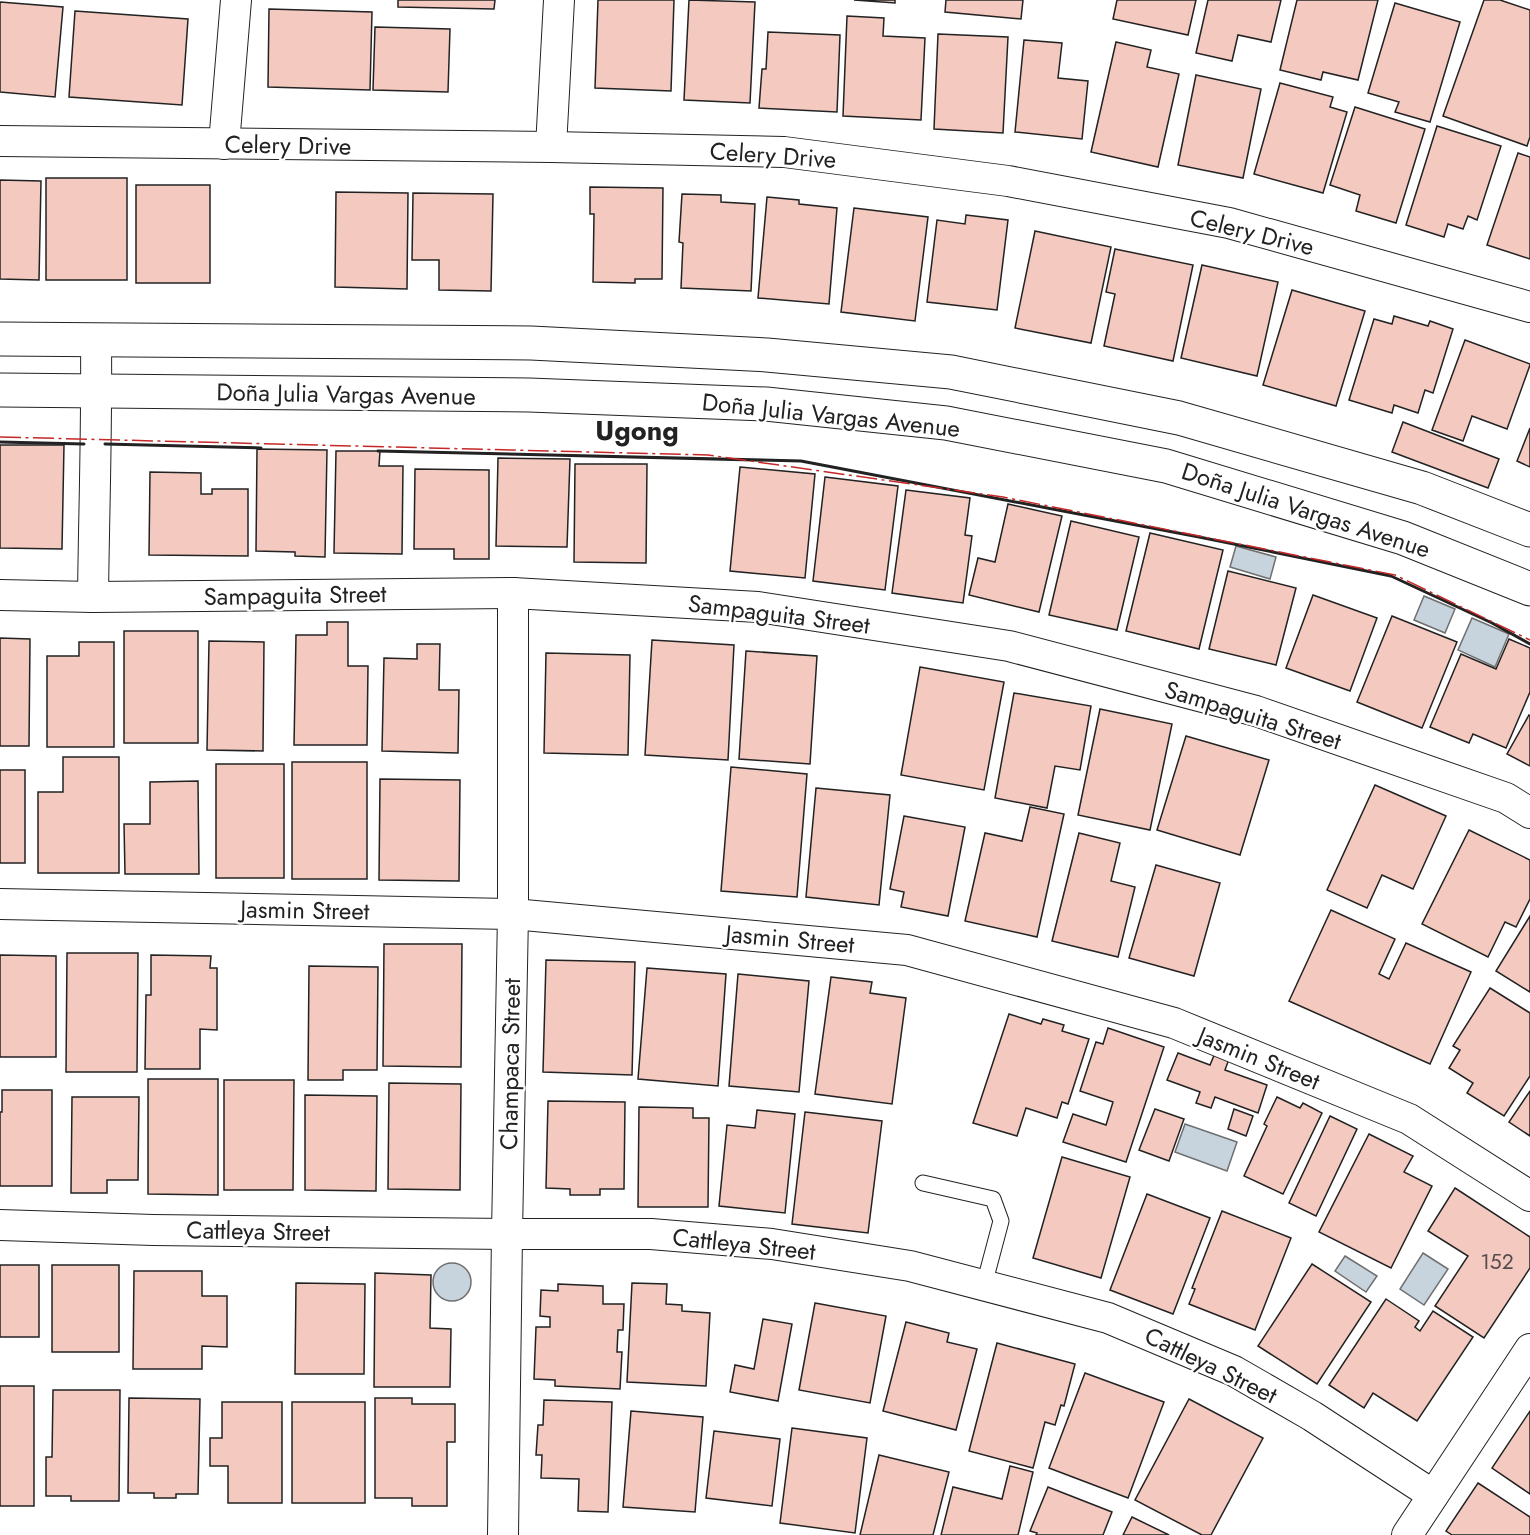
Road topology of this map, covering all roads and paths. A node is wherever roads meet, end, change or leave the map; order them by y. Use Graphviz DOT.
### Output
graph roads {
  1 [pos="236,0"];
  2 [pos="559,0"];
  3 [pos="0,141"];
  4 [pos="224,144"];
  5 [pos="551,147"];
  6 [pos="1530,307"];
  7 [pos="0,339"];
  8 [pos="96,340"];
  9 [pos="0,390"];
  10 [pos="97,391"];
  11 [pos="1530,530"];
  12 [pos="1530,589"];
  13 [pos="513,593"];
  14 [pos="0,595"];
  15 [pos="93,597"];
  16 [pos="1530,813"];
  17 [pos="0,904"];
  18 [pos="513,914"];
  19 [pos="923,1183"];
  20 [pos="1530,1196"];
  21 [pos="0,1225"];
  22 [pos="507,1234"];
  23 [pos="984,1285"];
  24 [pos="1530,1349"];
  25 [pos="1433,1495"];
  26 [pos="503,1535"];
  27 [pos="1407,1535"];
  1 -- 4 [label="street"];
  2 -- 5 [label="street"];
  3 -- 4 [label="street, Celery Drive"];
  4 -- 5 [label="street, Celery Drive"];
  5 -- 6 [label="street, Celery Drive"];
  7 -- 8 [label="main road, Doña Julia Vargas Avenue"];
  8 -- 10 [label="street"];
  8 -- 11 [label="main road, Doña Julia Vargas Avenue"];
  9 -- 10 [label="main road, Doña Julia Vargas Avenue"];
  10 -- 12 [label="main road, Doña Julia Vargas Avenue"];
  10 -- 15 [label="street"];
  13 -- 15 [label="street, Sampaguita Street"];
  13 -- 16 [label="street, Sampaguita Street"];
  13 -- 18 [label="street, Champaca Street"];
  14 -- 15 [label="street, Sampaguita Street"];
  17 -- 18 [label="street, Jasmin Street"];
  18 -- 20 [label="street, Jasmin Street"];
  18 -- 22 [label="street, Champaca Street"];
  19 -- 23 [label="lane"];
  21 -- 22 [label="street, Cattleya Street"];
  22 -- 23 [label="street, Cattleya Street"];
  22 -- 26 [label="street, Champaca Street"];
  23 -- 25 [label="street, Cattleya Street"];
  24 -- 25 [label="street"];
  25 -- 27 [label="street"];
}
